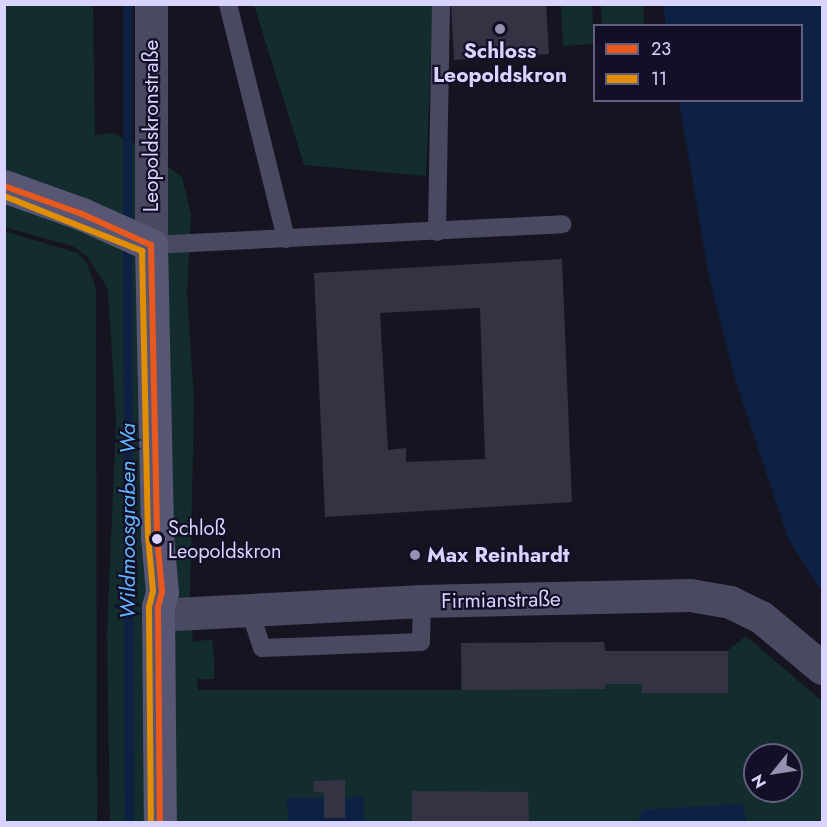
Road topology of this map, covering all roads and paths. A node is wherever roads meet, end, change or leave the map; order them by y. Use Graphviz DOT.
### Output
graph roads {
  1 [pos="151,4"];
  2 [pos="228,4"];
  3 [pos="441,4"];
  4 [pos="4,186"];
  5 [pos="562,224"];
  6 [pos="437,232"];
  7 [pos="286,239"];
  8 [pos="145,242"];
  9 [pos="158,607"];
  10 [pos="822,668"];
  11 [pos="160,822"];
  1 -- 8 [label="street, Leopoldskronstraße"];
  2 -- 7 [label="lane"];
  3 -- 6 [label="lane"];
  4 -- 8 [label="street"];
  5 -- 6 [label="lane"];
  6 -- 7 [label="lane"];
  7 -- 8 [label="lane"];
  8 -- 9 [label="street, Leopoldskronstraße"];
  9 -- 10 [label="street, Firmianstraße"];
  9 -- 11 [label="street, Leopoldskronstraße"];
}
